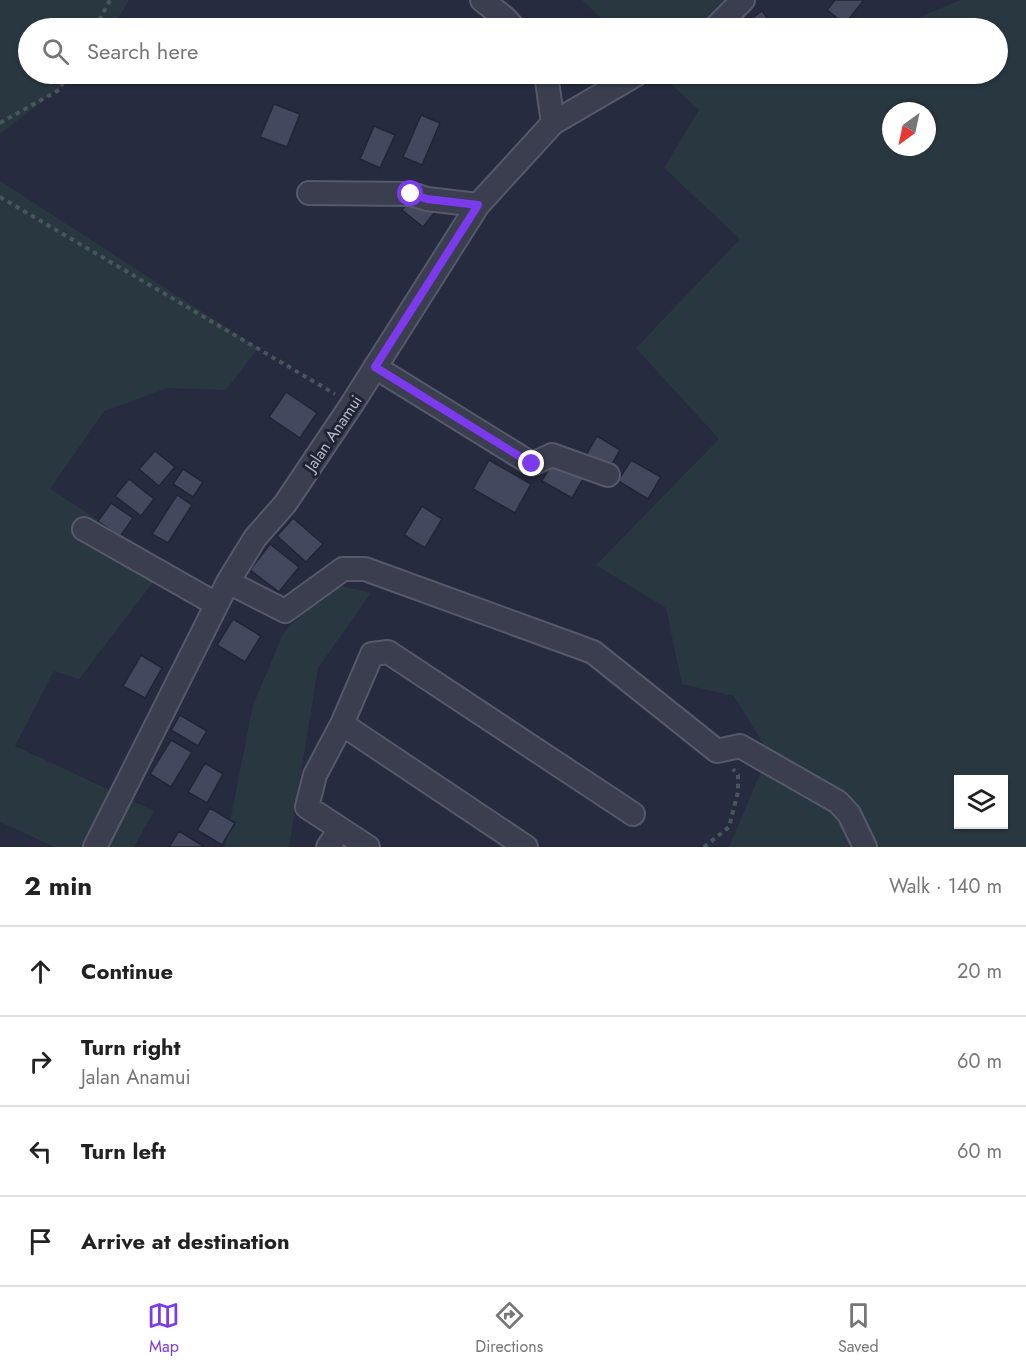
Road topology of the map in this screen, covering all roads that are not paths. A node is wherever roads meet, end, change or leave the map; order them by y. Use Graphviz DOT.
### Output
graph roads {
  1 [pos="482,0"];
  2 [pos="743,0"];
  3 [pos="505,18"];
  4 [pos="725,18"];
  5 [pos="547,84"];
  6 [pos="620,84"];
  7 [pos="553,123"];
  8 [pos="309,193"];
  9 [pos="478,205"];
  10 [pos="375,367"];
  11 [pos="608,475"];
  12 [pos="84,529"];
  13 [pos="228,582"];
  14 [pos="216,604"];
  15 [pos="342,724"];
  16 [pos="633,814"];
  17 [pos="334,838"];
  18 [pos="95,847"];
  19 [pos="368,847"];
  20 [pos="526,847"];
  21 [pos="865,847"];
  1 -- 3 [label="street"];
  2 -- 4 [label="street"];
  5 -- 7 [label="street"];
  6 -- 7 [label="street, Jalan Anamui"];
  7 -- 9 [label="street, Jalan Anamui"];
  8 -- 9 [label="street"];
  9 -- 10 [label="street, Jalan Anamui"];
  10 -- 11 [label="street"];
  10 -- 13 [label="street, Jalan Anamui"];
  12 -- 14 [label="street"];
  13 -- 14 [label="street, Jalan Anamui"];
  13 -- 21 [label="street"];
  14 -- 18 [label="street, Jalan Anamui"];
  15 -- 16 [label="street"];
  15 -- 17 [label="street"];
  15 -- 20 [label="street"];
  17 -- 19 [label="street"];
}
